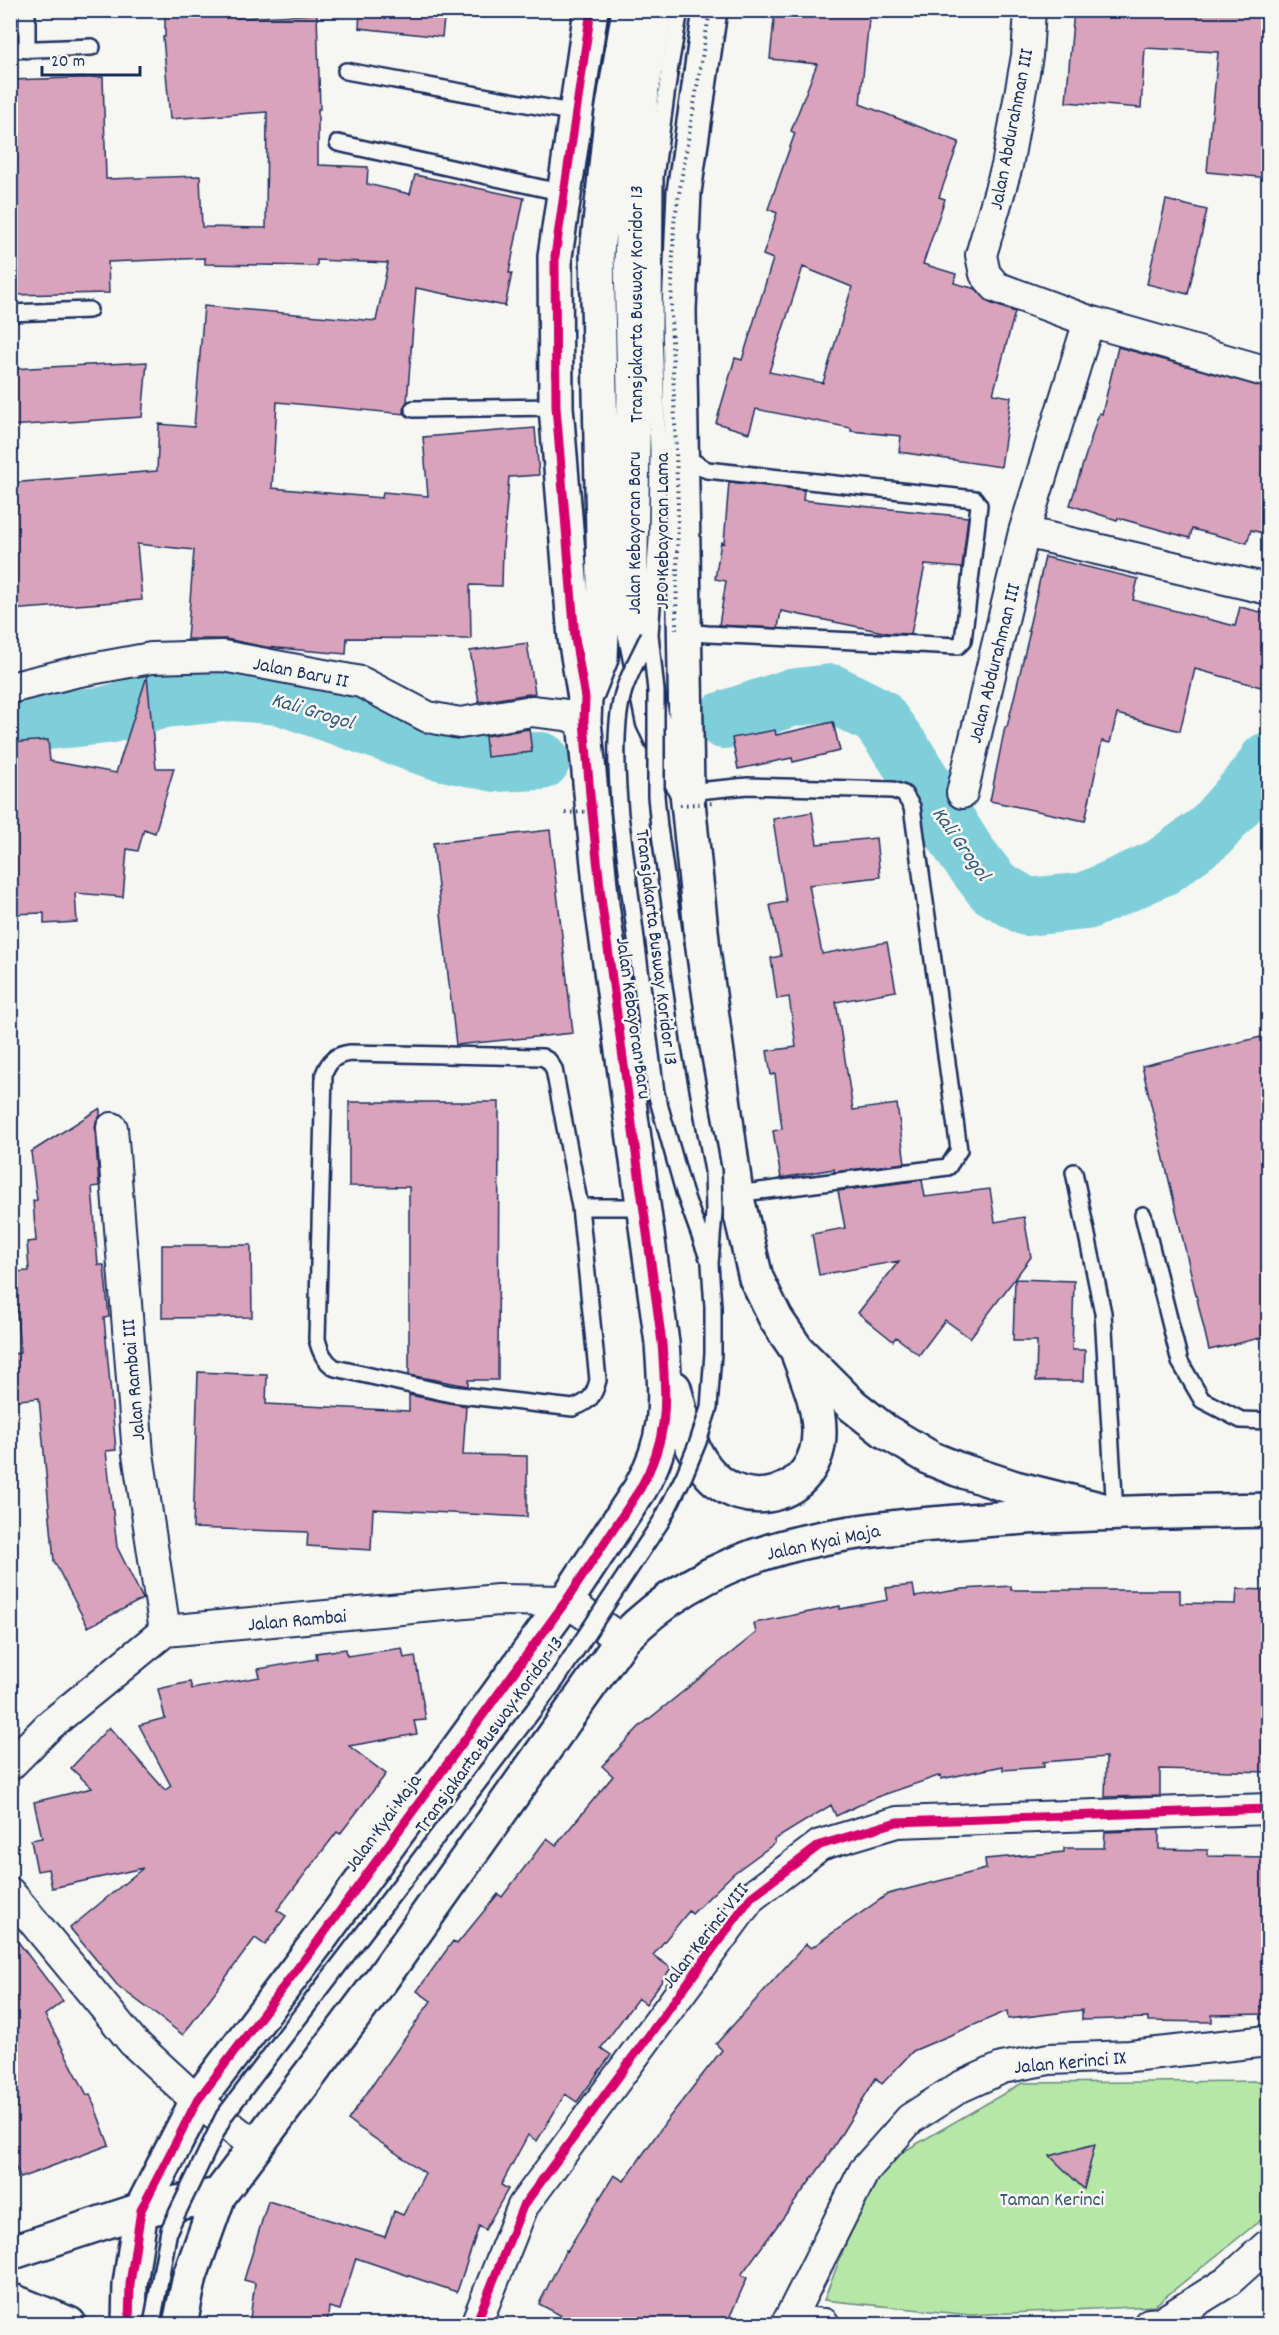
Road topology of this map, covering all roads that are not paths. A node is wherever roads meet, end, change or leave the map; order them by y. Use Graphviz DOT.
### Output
graph roads {
  1 [pos="27,10"];
  2 [pos="591,10"];
  3 [pos="629,10"];
  4 [pos="657,10"];
  5 [pos="680,10"];
  6 [pos="710,10"];
  7 [pos="1030,10"];
  8 [pos="92,47"];
  9 [pos="10,50"];
  10 [pos="27,50"];
  11 [pos="346,71"];
  12 [pos="576,113"];
  13 [pos="338,143"];
  14 [pos="564,193"];
  15 [pos="89,310"];
  16 [pos="10,312"];
  17 [pos="1089,321"];
  18 [pos="1269,372"];
  19 [pos="556,407"];
  20 [pos="413,408"];
  21 [pos="682,455"];
  22 [pos="1024,532"];
  23 [pos="1269,589"];
  24 [pos="680,632"];
  25 [pos="650,634"];
  26 [pos="10,688"];
  27 [pos="585,709"];
  28 [pos="687,792"];
  29 [pos="962,793"];
  30 [pos="112,1128"];
  31 [pos="1074,1172"];
  32 [pos="736,1194"];
  33 [pos="580,1207"];
  34 [pos="642,1207"];
  35 [pos="1143,1215"];
  36 [pos="710,1264"];
  37 [pos="662,1343"];
  38 [pos="797,1350"];
  39 [pos="1269,1422"];
  40 [pos="1269,1510"];
  41 [pos="1115,1513"];
  42 [pos="566,1601"];
  43 [pos="165,1631"];
  44 [pos="622,1640"];
  45 [pos="10,1765"];
  46 [pos="1269,1809"];
  47 [pos="10,1893"];
  48 [pos="1269,2041"];
  49 [pos="197,2101"];
  50 [pos="257,2147"];
  51 [pos="219,2195"];
  52 [pos="141,2210"];
  53 [pos="1269,2245"];
  54 [pos="10,2253"];
  55 [pos="10,2300"];
  56 [pos="787,2323"];
  57 [pos="69,2325"];
  58 [pos="129,2325"];
  59 [pos="152,2325"];
  60 [pos="180,2325"];
  61 [pos="476,2325"];
  62 [pos="824,2325"];
  63 [pos="1149,2325"];
  1 -- 10 [label="lane"];
  2 -- 12 [label="main road"];
  3 -- 27 [label="main road, Jalan Kebayoran Baru"];
  4 -- 28 [label="main road, Jalan Kebayoran Baru"];
  5 -- 25 [label="lane, Transjakarta Busway Koridor 13"];
  6 -- 21 [label="main road"];
  7 -- 17 [label="street, Jalan Abdurahman III"];
  8 -- 10 [label="lane"];
  9 -- 10 [label="lane"];
  11 -- 12 [label="lane"];
  12 -- 14 [label="main road"];
  13 -- 14 [label="lane"];
  14 -- 19 [label="main road"];
  15 -- 16 [label="lane"];
  17 -- 18 [label="street, Jalan Abdurahman III"];
  17 -- 22 [label="street, Jalan Abdurahman III"];
  19 -- 20 [label="lane"];
  19 -- 27 [label="main road"];
  21 -- 24 [label="main road"];
  21 -- 24 [label="lane"];
  22 -- 23 [label="street"];
  22 -- 29 [label="street, Jalan Abdurahman III"];
  24 -- 28 [label="main road"];
  25 -- 36 [label="lane, Transjakarta Busway Koridor 13, bridge"];
  25 -- 36 [label="lane, Transjakarta Busway Koridor 13, bridge"];
  26 -- 27 [label="street, Jalan Baru II"];
  27 -- 34 [label="main road, Jalan Kebayoran Baru"];
  28 -- 32 [label="main road, Jalan Kebayoran Baru"];
  28 -- 32 [label="lane"];
  30 -- 43 [label="street, Jalan Rambai III"];
  31 -- 41 [label="lane"];
  32 -- 38 [label="main road, Jalan Kebayoran Baru"];
  33 -- 33 [label="lane"];
  33 -- 34 [label="lane"];
  34 -- 37 [label="main road, Jalan Kebayoran Baru"];
  35 -- 39 [label="lane"];
  36 -- 59 [label="lane, Transjakarta Busway Koridor 13, bridge"];
  37 -- 38 [label="main road"];
  37 -- 42 [label="main road, Jalan Kyai Maja"];
  38 -- 41 [label="main road, Jalan Kebayoran Baru"];
  40 -- 41 [label="main road"];
  41 -- 44 [label="main road, Jalan Kyai Maja"];
  42 -- 43 [label="street, Jalan Rambai"];
  42 -- 44 [label="street"];
  42 -- 49 [label="main road, Jalan Kyai Maja"];
  43 -- 45 [label="street"];
  44 -- 50 [label="main road, Jalan Kyai Maja"];
  46 -- 61 [label="street, Jalan Kerinci VIII"];
  47 -- 49 [label="street"];
  48 -- 56 [label="street, Jalan Kerinci IX"];
  49 -- 50 [label="street"];
  49 -- 52 [label="main road, Jalan Kyai Maja"];
  50 -- 51 [label="main road, Jalan Kyai Maja"];
  51 -- 52 [label="main road"];
  51 -- 60 [label="main road, Jalan Kyai Maja"];
  52 -- 54 [label="main road"];
  52 -- 58 [label="main road, Jalan Kyai Maja"];
  53 -- 63 [label="street"];
  55 -- 57 [label="main road"];
  56 -- 62 [label="street"];
}
